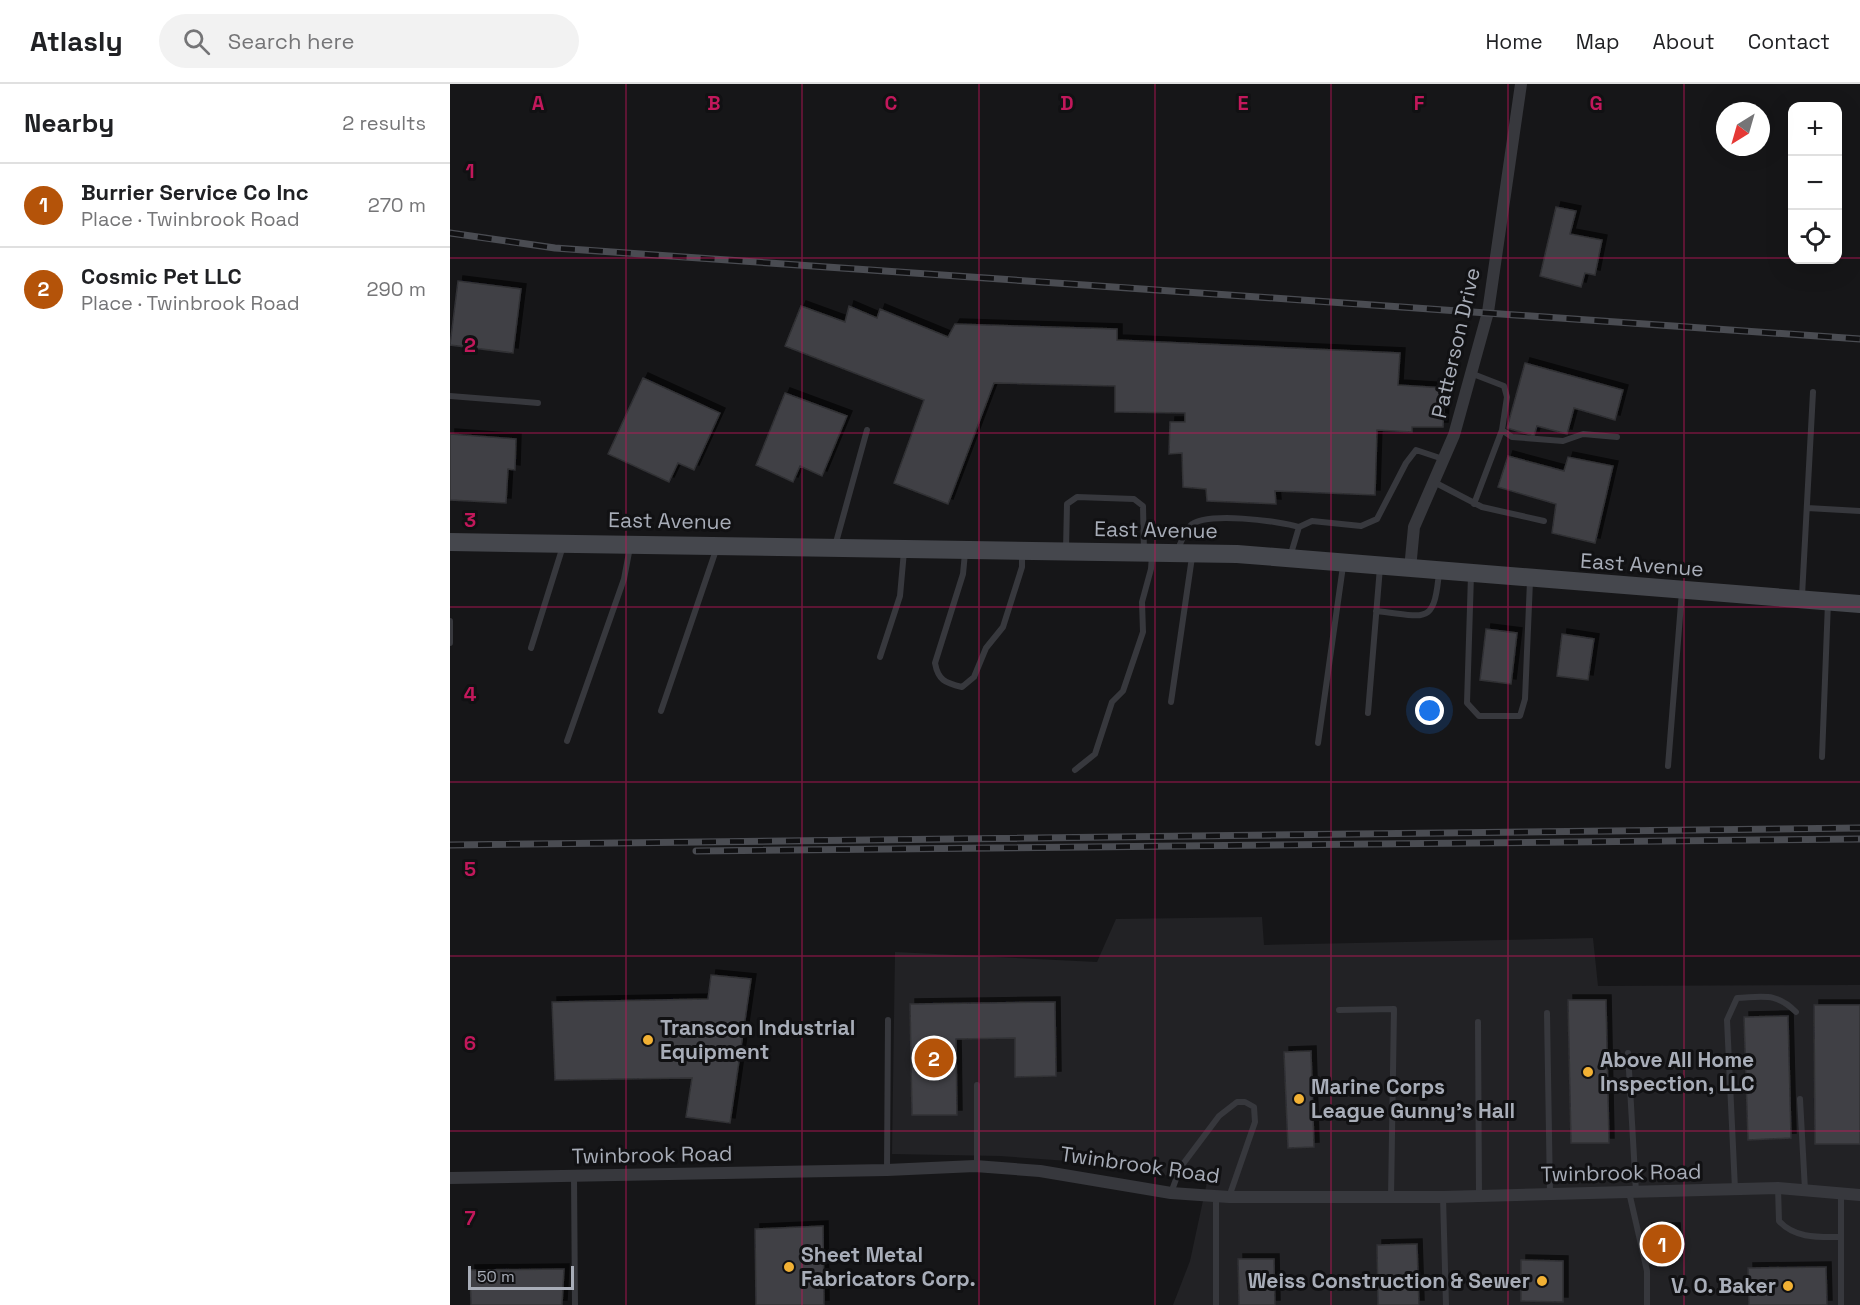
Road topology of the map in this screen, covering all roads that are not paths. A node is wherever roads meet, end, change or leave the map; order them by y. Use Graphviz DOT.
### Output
graph roads {
  1 [pos="1521,84"];
  2 [pos="1473,374"];
  3 [pos="1812,392"];
  4 [pos="450,396"];
  5 [pos="538,403"];
  6 [pos="867,430"];
  7 [pos="1502,430"];
  8 [pos="1617,437"];
  9 [pos="1444,459"];
  10 [pos="1434,482"];
  11 [pos="1474,504"];
  12 [pos="1807,508"];
  13 [pos="1860,511"];
  14 [pos="1544,521"];
  15 [pos="1299,527"];
  16 [pos="450,542"];
  17 [pos="564,543"];
  18 [pos="631,543"];
  19 [pos="718,544"];
  20 [pos="835,547"];
  21 [pos="904,548"];
  22 [pos="966,549"];
  23 [pos="1022,550"];
  24 [pos="1066,551"];
  25 [pos="1148,552"];
  26 [pos="1184,553"];
  27 [pos="1289,558"];
  28 [pos="1343,563"];
  29 [pos="1380,567"];
  30 [pos="1410,569"];
  31 [pos="1439,572"];
  32 [pos="1472,574"];
  33 [pos="1530,579"];
  34 [pos="1682,590"];
  35 [pos="1802,600"];
  36 [pos="1828,602"];
  37 [pos="1860,604"];
  38 [pos="1376,611"];
  39 [pos="450,621"];
  40 [pos="450,643"];
  41 [pos="531,648"];
  42 [pos="880,657"];
  43 [pos="1171,702"];
  44 [pos="661,711"];
  45 [pos="1368,713"];
  46 [pos="567,741"];
  47 [pos="1318,743"];
  48 [pos="1822,757"];
  49 [pos="1668,766"];
  50 [pos="1075,770"];
  51 [pos="1339,1010"];
  52 [pos="1796,1012"];
  53 [pos="1547,1013"];
  54 [pos="888,1020"];
  55 [pos="1478,1022"];
  56 [pos="1629,1053"];
  57 [pos="977,1085"];
  58 [pos="1800,1099"];
  59 [pos="977,1166"];
  60 [pos="887,1170"];
  61 [pos="574,1175"];
  62 [pos="450,1178"];
  63 [pos="1778,1188"];
  64 [pos="1735,1190"];
  65 [pos="1805,1191"];
  66 [pos="1632,1192"];
  67 [pos="1171,1193"];
  68 [pos="1550,1194"];
  69 [pos="1841,1194"];
  70 [pos="1860,1195"];
  71 [pos="1216,1196"];
  72 [pos="1479,1196"];
  73 [pos="1229,1197"];
  74 [pos="1391,1197"];
  75 [pos="1443,1197"];
  76 [pos="1841,1238"];
  77 [pos="576,1305"];
  78 [pos="1216,1305"];
  79 [pos="1446,1305"];
  80 [pos="1647,1305"];
  81 [pos="1841,1305"];
  1 -- 2 [label="street, Patterson Drive"];
  2 -- 7 [label="lane"];
  2 -- 9 [label="street, Patterson Drive"];
  3 -- 12 [label="lane"];
  4 -- 5 [label="lane"];
  6 -- 20 [label="lane"];
  7 -- 8 [label="lane"];
  7 -- 11 [label="lane"];
  9 -- 10 [label="street, Patterson Drive"];
  9 -- 15 [label="lane"];
  10 -- 11 [label="lane"];
  10 -- 30 [label="street, Patterson Drive"];
  11 -- 14 [label="lane"];
  12 -- 13 [label="lane"];
  12 -- 35 [label="lane"];
  15 -- 26 [label="lane"];
  15 -- 27 [label="lane"];
  16 -- 17 [label="street, East Avenue"];
  17 -- 18 [label="street, East Avenue"];
  17 -- 41 [label="lane"];
  18 -- 19 [label="street, East Avenue"];
  18 -- 46 [label="lane"];
  19 -- 20 [label="street, East Avenue"];
  19 -- 44 [label="lane"];
  20 -- 21 [label="street, East Avenue"];
  21 -- 22 [label="street, East Avenue"];
  21 -- 42 [label="lane"];
  22 -- 23 [label="street, East Avenue"];
  22 -- 23 [label="lane"];
  23 -- 24 [label="street, East Avenue"];
  24 -- 25 [label="street, East Avenue"];
  24 -- 25 [label="lane"];
  25 -- 26 [label="street, East Avenue"];
  25 -- 50 [label="lane"];
  26 -- 27 [label="street, East Avenue"];
  26 -- 43 [label="lane"];
  27 -- 28 [label="street, East Avenue"];
  28 -- 29 [label="street, East Avenue"];
  28 -- 47 [label="lane"];
  29 -- 30 [label="street, East Avenue"];
  29 -- 38 [label="lane"];
  30 -- 31 [label="street, East Avenue"];
  31 -- 32 [label="street, East Avenue"];
  31 -- 38 [label="lane"];
  32 -- 33 [label="street, East Avenue"];
  32 -- 33 [label="lane"];
  33 -- 34 [label="street, East Avenue"];
  34 -- 35 [label="street, East Avenue"];
  34 -- 49 [label="lane"];
  35 -- 36 [label="street, East Avenue"];
  36 -- 37 [label="street, East Avenue"];
  36 -- 48 [label="lane"];
  38 -- 45 [label="lane"];
  39 -- 40 [label="lane"];
  51 -- 74 [label="lane"];
  52 -- 64 [label="lane"];
  53 -- 68 [label="lane"];
  54 -- 60 [label="lane"];
  55 -- 72 [label="lane"];
  56 -- 66 [label="lane"];
  57 -- 59 [label="lane"];
  58 -- 65 [label="lane"];
  59 -- 60 [label="street, Twinbrook Road"];
  59 -- 67 [label="street, Twinbrook Road"];
  60 -- 61 [label="street, Twinbrook Road"];
  61 -- 62 [label="street, Twinbrook Road"];
  61 -- 77 [label="lane"];
  63 -- 64 [label="street, Twinbrook Road"];
  63 -- 65 [label="street, Twinbrook Road"];
  63 -- 76 [label="lane"];
  64 -- 66 [label="street, Twinbrook Road"];
  65 -- 69 [label="street, Twinbrook Road"];
  66 -- 68 [label="street, Twinbrook Road"];
  66 -- 80 [label="lane"];
  67 -- 71 [label="street, Twinbrook Road"];
  67 -- 73 [label="lane"];
  68 -- 72 [label="street, Twinbrook Road"];
  69 -- 70 [label="street, Twinbrook Road"];
  69 -- 76 [label="lane"];
  71 -- 73 [label="street, Twinbrook Road"];
  71 -- 78 [label="lane"];
  72 -- 75 [label="street, Twinbrook Road"];
  73 -- 74 [label="street, Twinbrook Road"];
  74 -- 75 [label="street, Twinbrook Road"];
  75 -- 79 [label="lane"];
  76 -- 81 [label="lane"];
}
